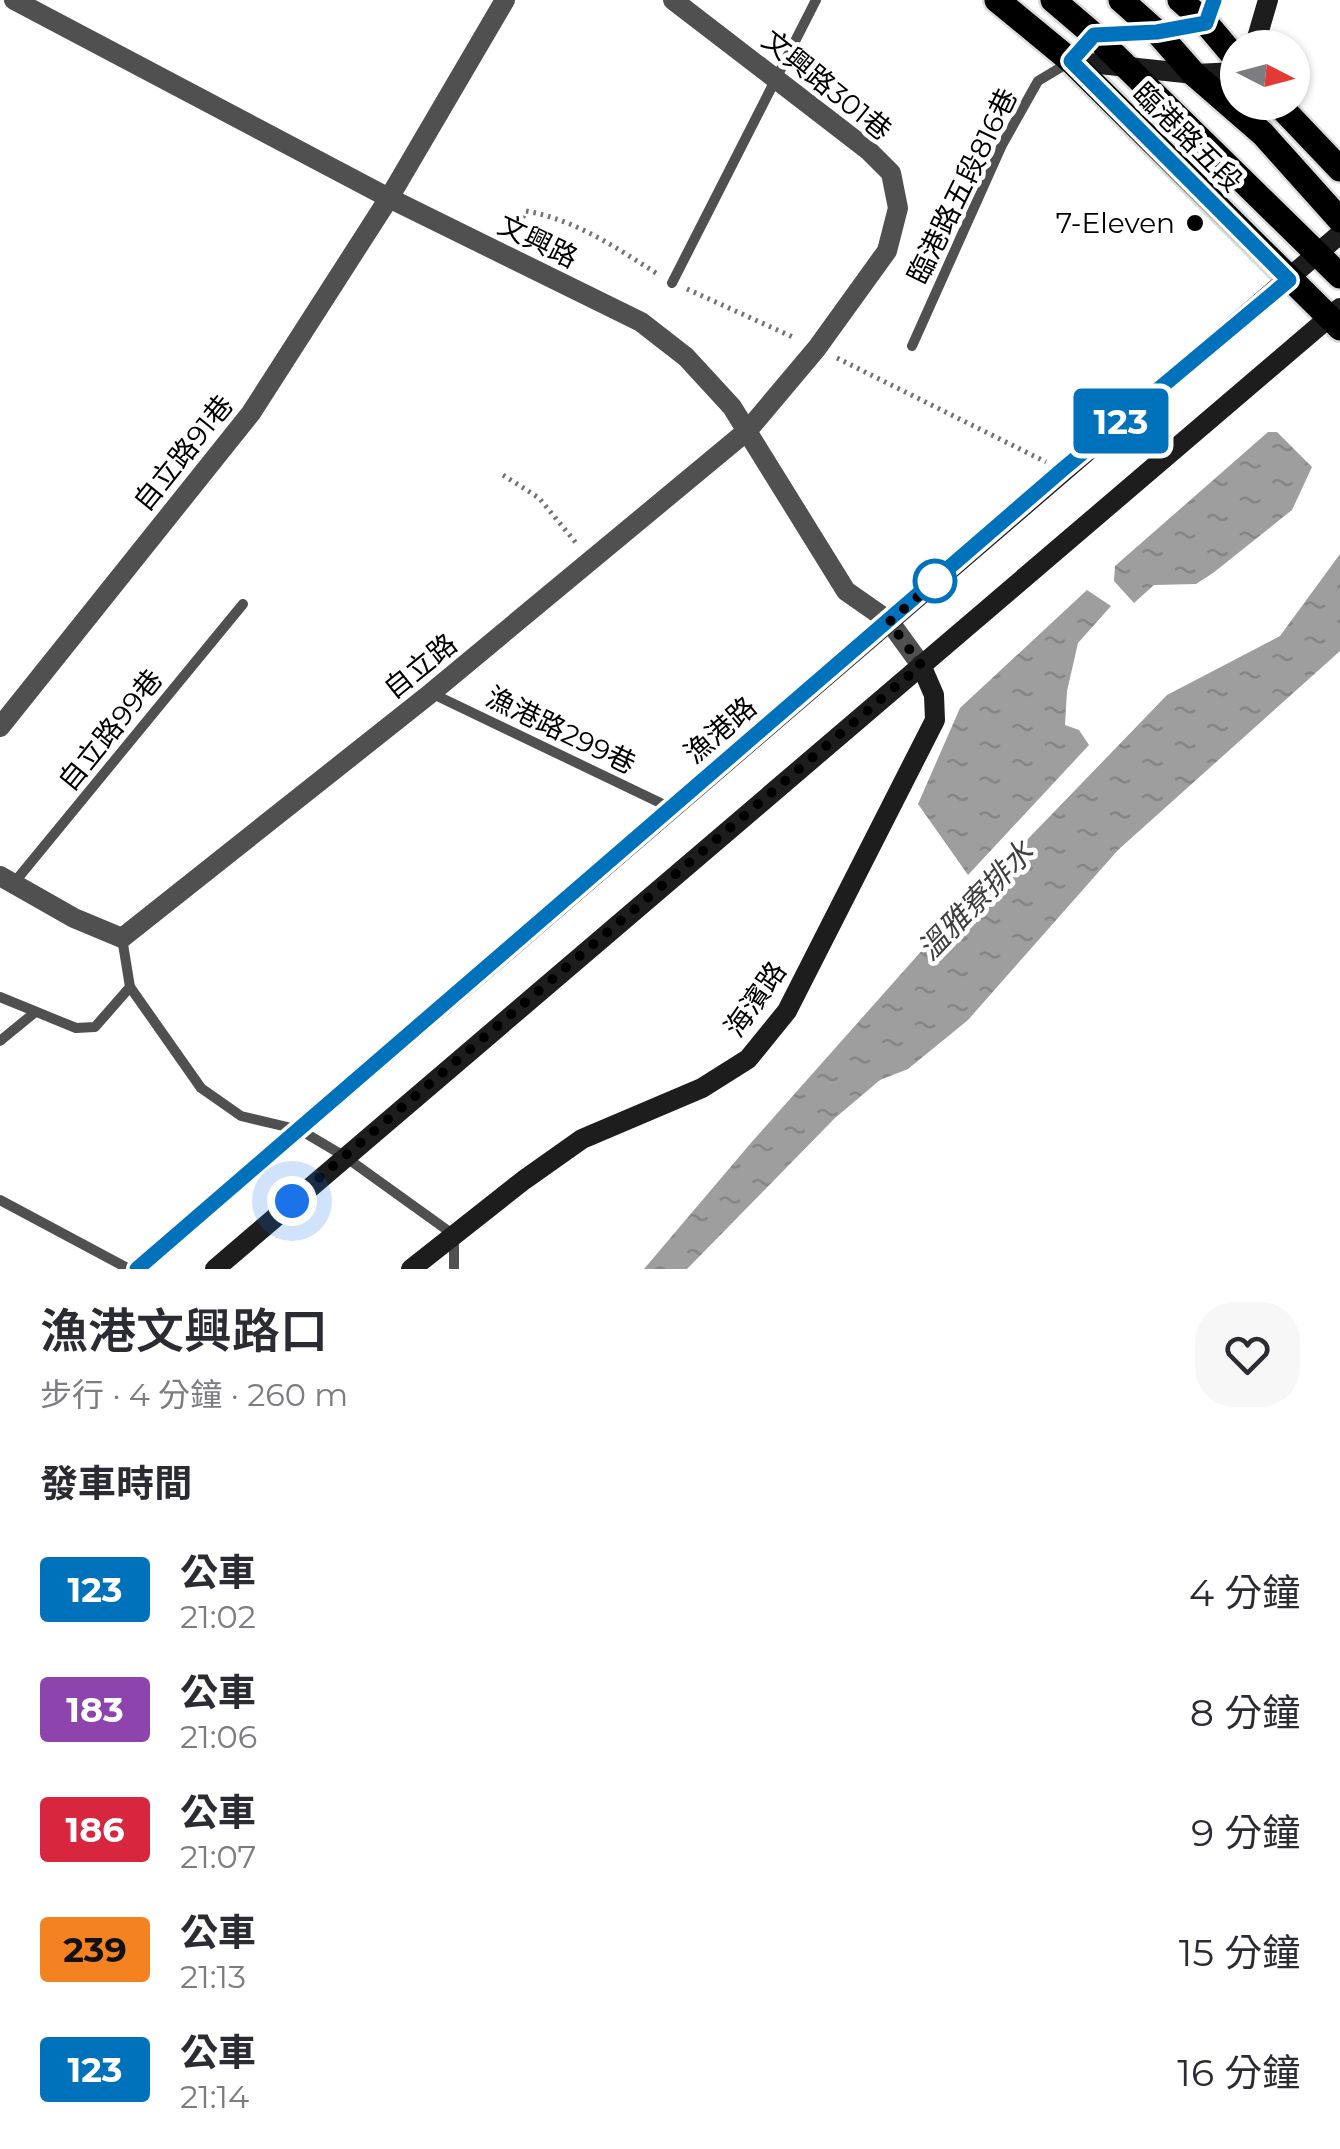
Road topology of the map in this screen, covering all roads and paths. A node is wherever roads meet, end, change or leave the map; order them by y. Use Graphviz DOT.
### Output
graph roads {
  1 [pos="14,0"];
  2 [pos="505,0"];
  3 [pos="674,0"];
  4 [pos="816,0"];
  5 [pos="997,0"];
  6 [pos="1052,0"];
  7 [pos="1120,0"];
  8 [pos="1180,0"];
  9 [pos="1268,0"];
  10 [pos="1210,12"];
  11 [pos="1259,30"];
  12 [pos="1157,32"];
  13 [pos="1094,35"];
  14 [pos="1071,61"];
  15 [pos="1127,66"];
  16 [pos="1220,73"];
  17 [pos="1194,74"];
  18 [pos="775,77"];
  19 [pos="1293,120"];
  20 [pos="1340,169"];
  21 [pos="389,198"];
  22 [pos="1340,220"];
  23 [pos="1340,234"];
  24 [pos="504,254"];
  25 [pos="1318,254"];
  26 [pos="1340,276"];
  27 [pos="1289,280"];
  28 [pos="672,282"];
  29 [pos="1337,323"];
  30 [pos="912,346"];
  31 [pos="817,348"];
  32 [pos="748,430"];
  33 [pos="1062,470"];
  34 [pos="503,476"];
  35 [pos="591,561"];
  36 [pos="243,604"];
  37 [pos="889,622"];
  38 [pos="921,665"];
  39 [pos="431,693"];
  40 [pos="0,727"];
  41 [pos="671,808"];
  42 [pos="6,880"];
  43 [pos="122,938"];
  44 [pos="130,987"];
  45 [pos="0,997"];
  46 [pos="34,1014"];
  47 [pos="0,1041"];
  48 [pos="300,1130"];
  49 [pos="344,1156"];
  50 [pos="0,1200"];
  51 [pos="454,1235"];
  52 [pos="133,1269"];
  53 [pos="215,1269"];
  54 [pos="410,1269"];
  55 [pos="454,1269"];
  1 -- 21 [label="street, 文興路"];
  2 -- 21 [label="street, 自立路91巷"];
  3 -- 18 [label="street, 文興路301巷"];
  4 -- 18 [label="lane"];
  5 -- 14 [label="main road, 臨港路五段"];
  6 -- 13 [label="main road, 臨港路五段"];
  7 -- 12 [label="main road, 臨港路五段"];
  8 -- 10 [label="main road"];
  9 -- 11 [label="street"];
  10 -- 12 [label="street"];
  12 -- 13 [label="street"];
  12 -- 17 [label="main road, 臨港路五段"];
  13 -- 14 [label="street"];
  13 -- 15 [label="main road, 臨港路五段"];
  14 -- 15 [label="street"];
  14 -- 27 [label="main road, 臨港路五段"];
  14 -- 30 [label="lane, 臨港路五段816巷"];
  15 -- 17 [label="street"];
  15 -- 25 [label="main road, 臨港路五段"];
  16 -- 17 [label="street"];
  17 -- 22 [label="main road, 臨港路五段"];
  18 -- 28 [label="lane"];
  18 -- 31 [label="street, 文興路301巷"];
  19 -- 20 [label="main road"];
  21 -- 24 [label="street, 文興路"];
  21 -- 40 [label="street, 自立路91巷"];
  23 -- 25 [label="street, 漁港路"];
  24 -- 28 [label="path"];
  24 -- 32 [label="street, 文興路"];
  25 -- 26 [label="main road, 臨港路五段"];
  25 -- 27 [label="street, 漁港路"];
  27 -- 29 [label="main road, 臨港路五段"];
  27 -- 33 [label="street, 漁港路"];
  28 -- 31 [label="path"];
  29 -- 38 [label="street"];
  31 -- 32 [label="street, 文興路301巷"];
  31 -- 33 [label="path"];
  32 -- 35 [label="street, 自立路"];
  32 -- 37 [label="street, 文興路"];
  33 -- 37 [label="street, 漁港路"];
  34 -- 35 [label="path"];
  35 -- 39 [label="street, 自立路"];
  36 -- 42 [label="lane, 自立路99巷"];
  37 -- 38 [label="street, 文興路"];
  37 -- 41 [label="street, 漁港路"];
  38 -- 49 [label="street"];
  38 -- 51 [label="street, 海濱路"];
  39 -- 41 [label="lane, 漁港路299巷"];
  39 -- 43 [label="street, 自立路"];
  41 -- 48 [label="street, 漁港路"];
  42 -- 43 [label="street"];
  43 -- 44 [label="lane"];
  44 -- 46 [label="lane"];
  44 -- 48 [label="lane"];
  45 -- 46 [label="lane"];
  46 -- 47 [label="lane"];
  48 -- 49 [label="lane"];
  48 -- 52 [label="street, 漁港路"];
  49 -- 51 [label="lane"];
  49 -- 53 [label="street"];
  50 -- 52 [label="lane"];
  51 -- 54 [label="street, 海濱路"];
  51 -- 55 [label="lane"];
}
